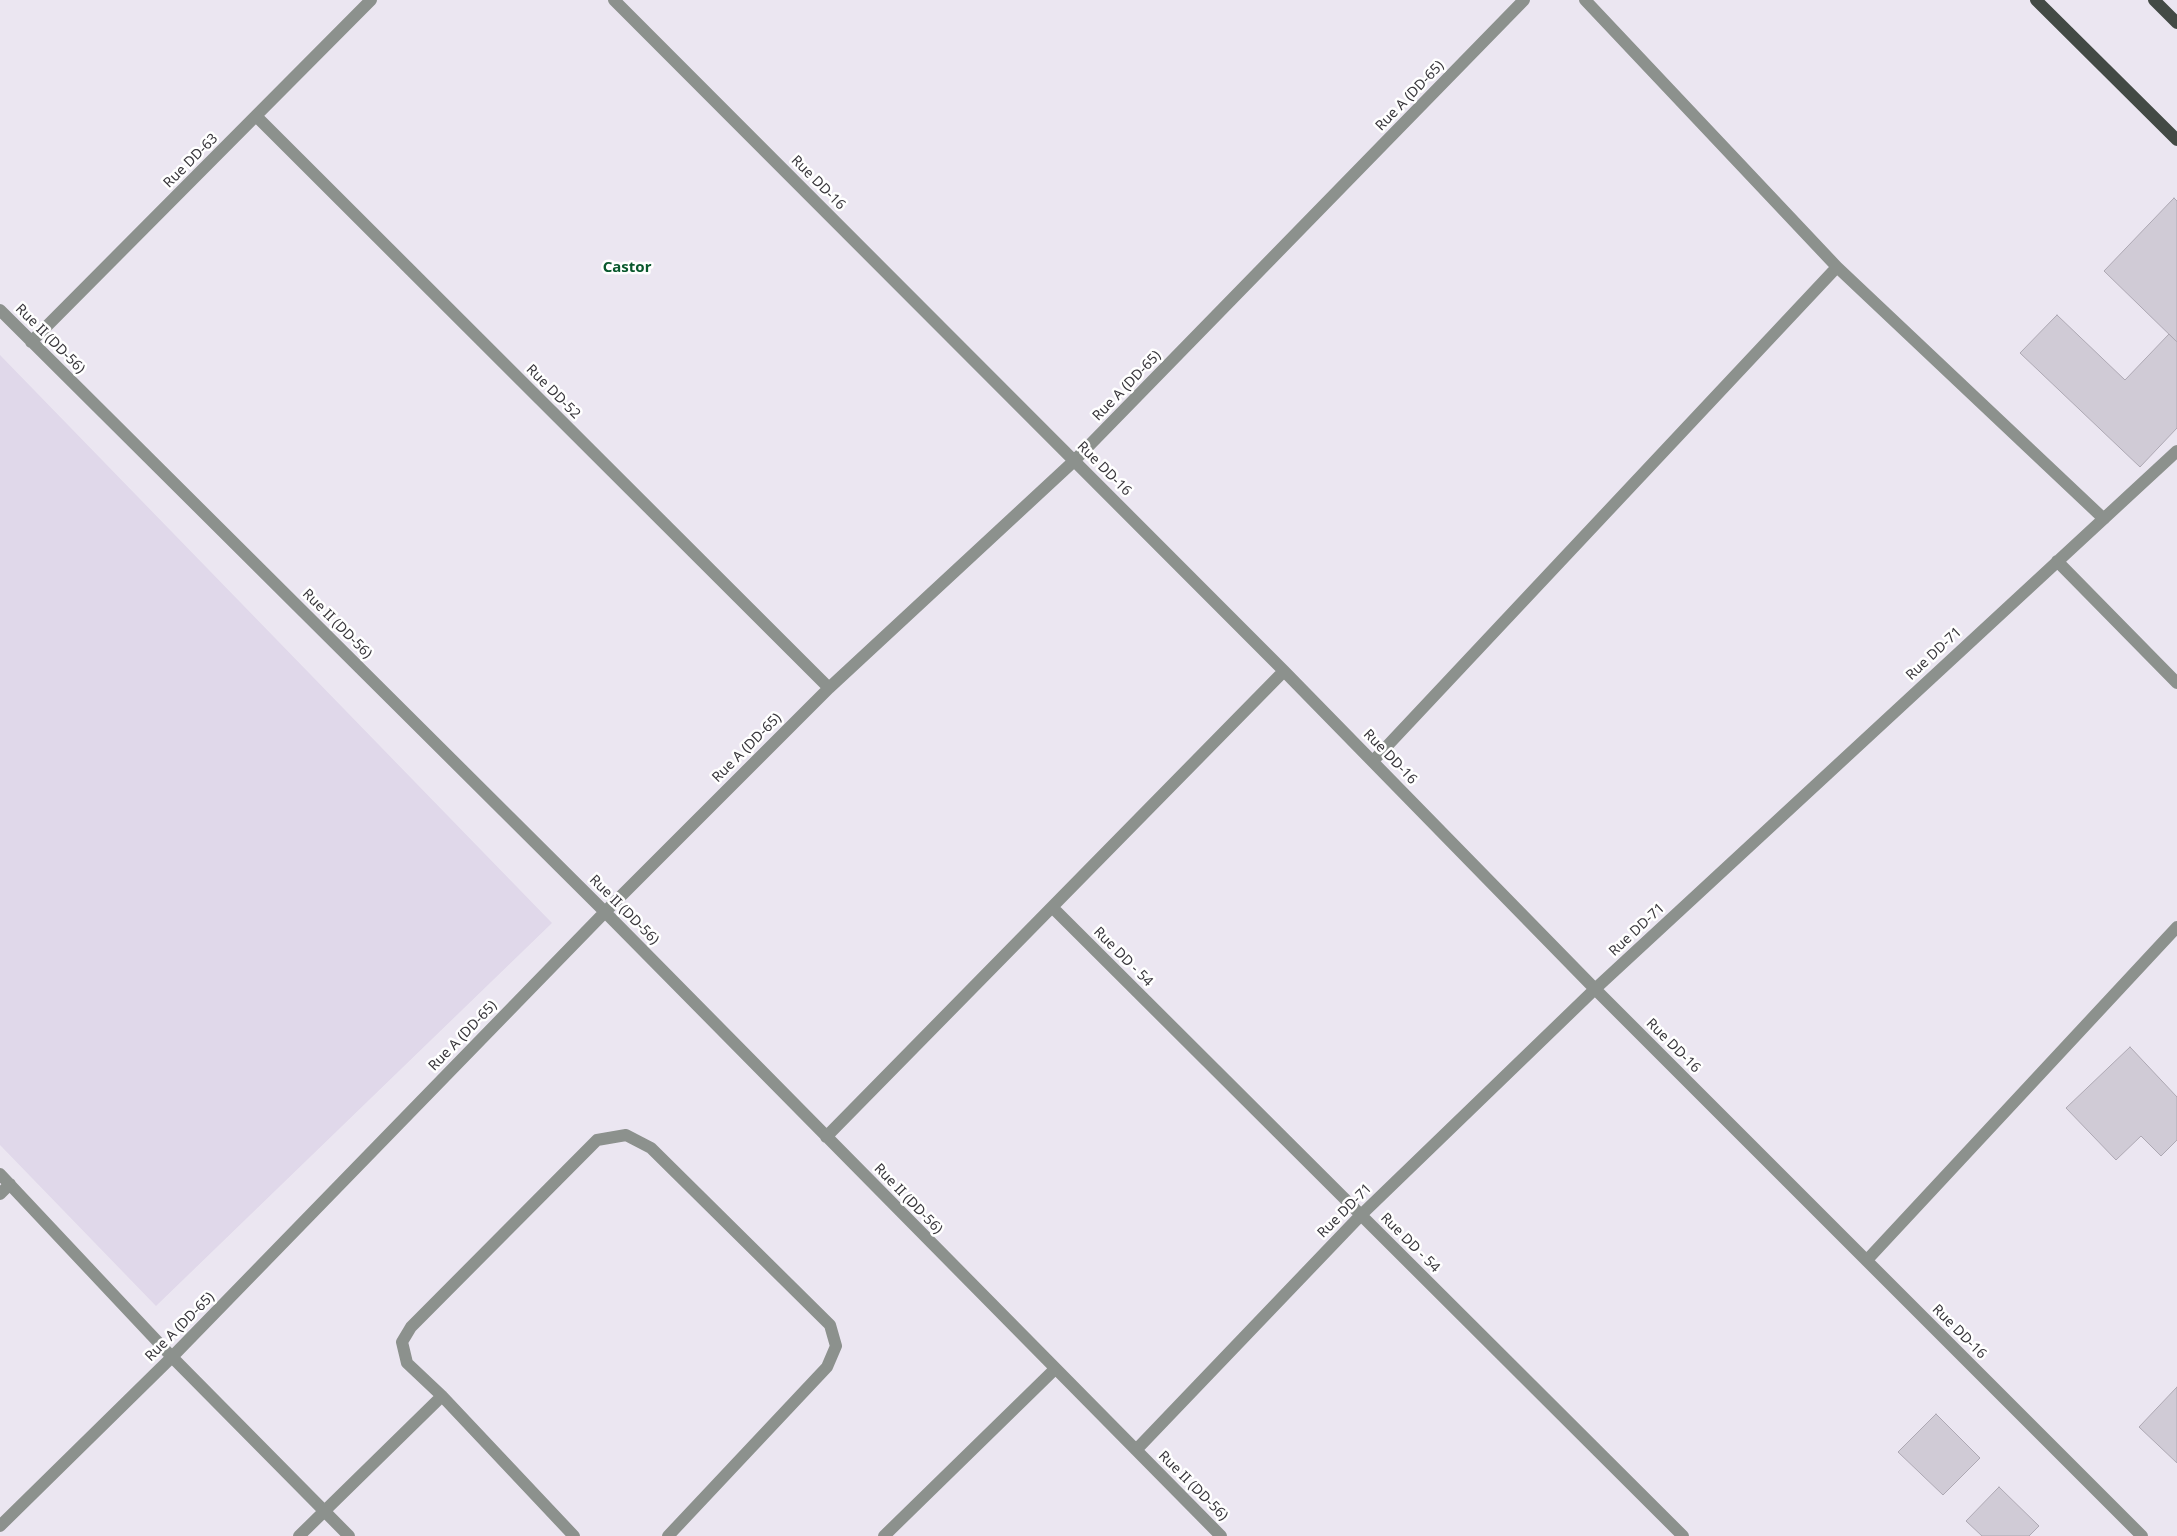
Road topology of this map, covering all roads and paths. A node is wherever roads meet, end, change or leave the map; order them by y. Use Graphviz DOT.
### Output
graph roads {
  1 [pos="371,0"];
  2 [pos="614,0"];
  3 [pos="1524,0"];
  4 [pos="1585,0"];
  5 [pos="2036,0"];
  6 [pos="2154,0"];
  7 [pos="2177,24"];
  8 [pos="256,116"];
  9 [pos="2177,140"];
  10 [pos="1837,267"];
  11 [pos="0,310"];
  12 [pos="31,342"];
  13 [pos="2177,451"];
  14 [pos="1074,461"];
  15 [pos="2104,519"];
  16 [pos="2057,561"];
  17 [pos="1284,671"];
  18 [pos="2177,683"];
  19 [pos="829,688"];
  20 [pos="1373,761"];
  21 [pos="1052,907"];
  22 [pos="605,912"];
  23 [pos="2177,927"];
  24 [pos="1595,989"];
  25 [pos="826,1137"];
  26 [pos="0,1174"];
  27 [pos="10,1184"];
  28 [pos="0,1194"];
  29 [pos="1361,1215"];
  30 [pos="1867,1260"];
  31 [pos="172,1357"];
  32 [pos="1055,1369"];
  33 [pos="442,1396"];
  34 [pos="1136,1450"];
  35 [pos="324,1510"];
  36 [pos="0,1526"];
  37 [pos="298,1536"];
  38 [pos="349,1536"];
  39 [pos="574,1536"];
  40 [pos="668,1536"];
  41 [pos="884,1536"];
  42 [pos="1221,1536"];
  43 [pos="1683,1536"];
  44 [pos="2142,1536"];
  1 -- 8 [label="street, Rue DD-63"];
  2 -- 14 [label="street, Rue DD-16"];
  3 -- 14 [label="street, Rue A (DD-65)"];
  4 -- 10 [label="street"];
  5 -- 9 [label="main road"];
  6 -- 7 [label="main road"];
  8 -- 12 [label="street, Rue DD-63"];
  8 -- 19 [label="street, Rue DD-52"];
  10 -- 15 [label="street"];
  10 -- 20 [label="street"];
  11 -- 12 [label="street, Rue II (DD-56)"];
  12 -- 22 [label="street, Rue II (DD-56)"];
  13 -- 15 [label="street, Rue DD-71"];
  14 -- 17 [label="street, Rue DD-16"];
  14 -- 19 [label="street, Rue A (DD-65)"];
  15 -- 16 [label="street, Rue DD-71"];
  16 -- 18 [label="street"];
  16 -- 24 [label="street, Rue DD-71"];
  17 -- 20 [label="street, Rue DD-16"];
  17 -- 21 [label="street"];
  19 -- 22 [label="street, Rue A (DD-65)"];
  20 -- 24 [label="street, Rue DD-16"];
  21 -- 25 [label="street"];
  21 -- 29 [label="street, Rue DD - 54"];
  22 -- 25 [label="street, Rue II (DD-56)"];
  22 -- 31 [label="street, Rue A (DD-65)"];
  23 -- 30 [label="street"];
  24 -- 29 [label="street, Rue DD-71"];
  24 -- 30 [label="street, Rue DD-16"];
  25 -- 32 [label="street, Rue II (DD-56)"];
  26 -- 27 [label="street"];
  27 -- 28 [label="street"];
  27 -- 31 [label="street"];
  29 -- 34 [label="street, Rue DD-71"];
  29 -- 43 [label="street, Rue DD - 54"];
  30 -- 44 [label="street, Rue DD-16"];
  31 -- 35 [label="street"];
  31 -- 36 [label="street, Rue A (DD-65)"];
  32 -- 34 [label="street, Rue II (DD-56)"];
  32 -- 41 [label="street"];
  33 -- 35 [label="street"];
  33 -- 39 [label="street"];
  33 -- 40 [label="street"];
  34 -- 42 [label="street, Rue II (DD-56)"];
  35 -- 37 [label="street"];
  35 -- 38 [label="street"];
}
